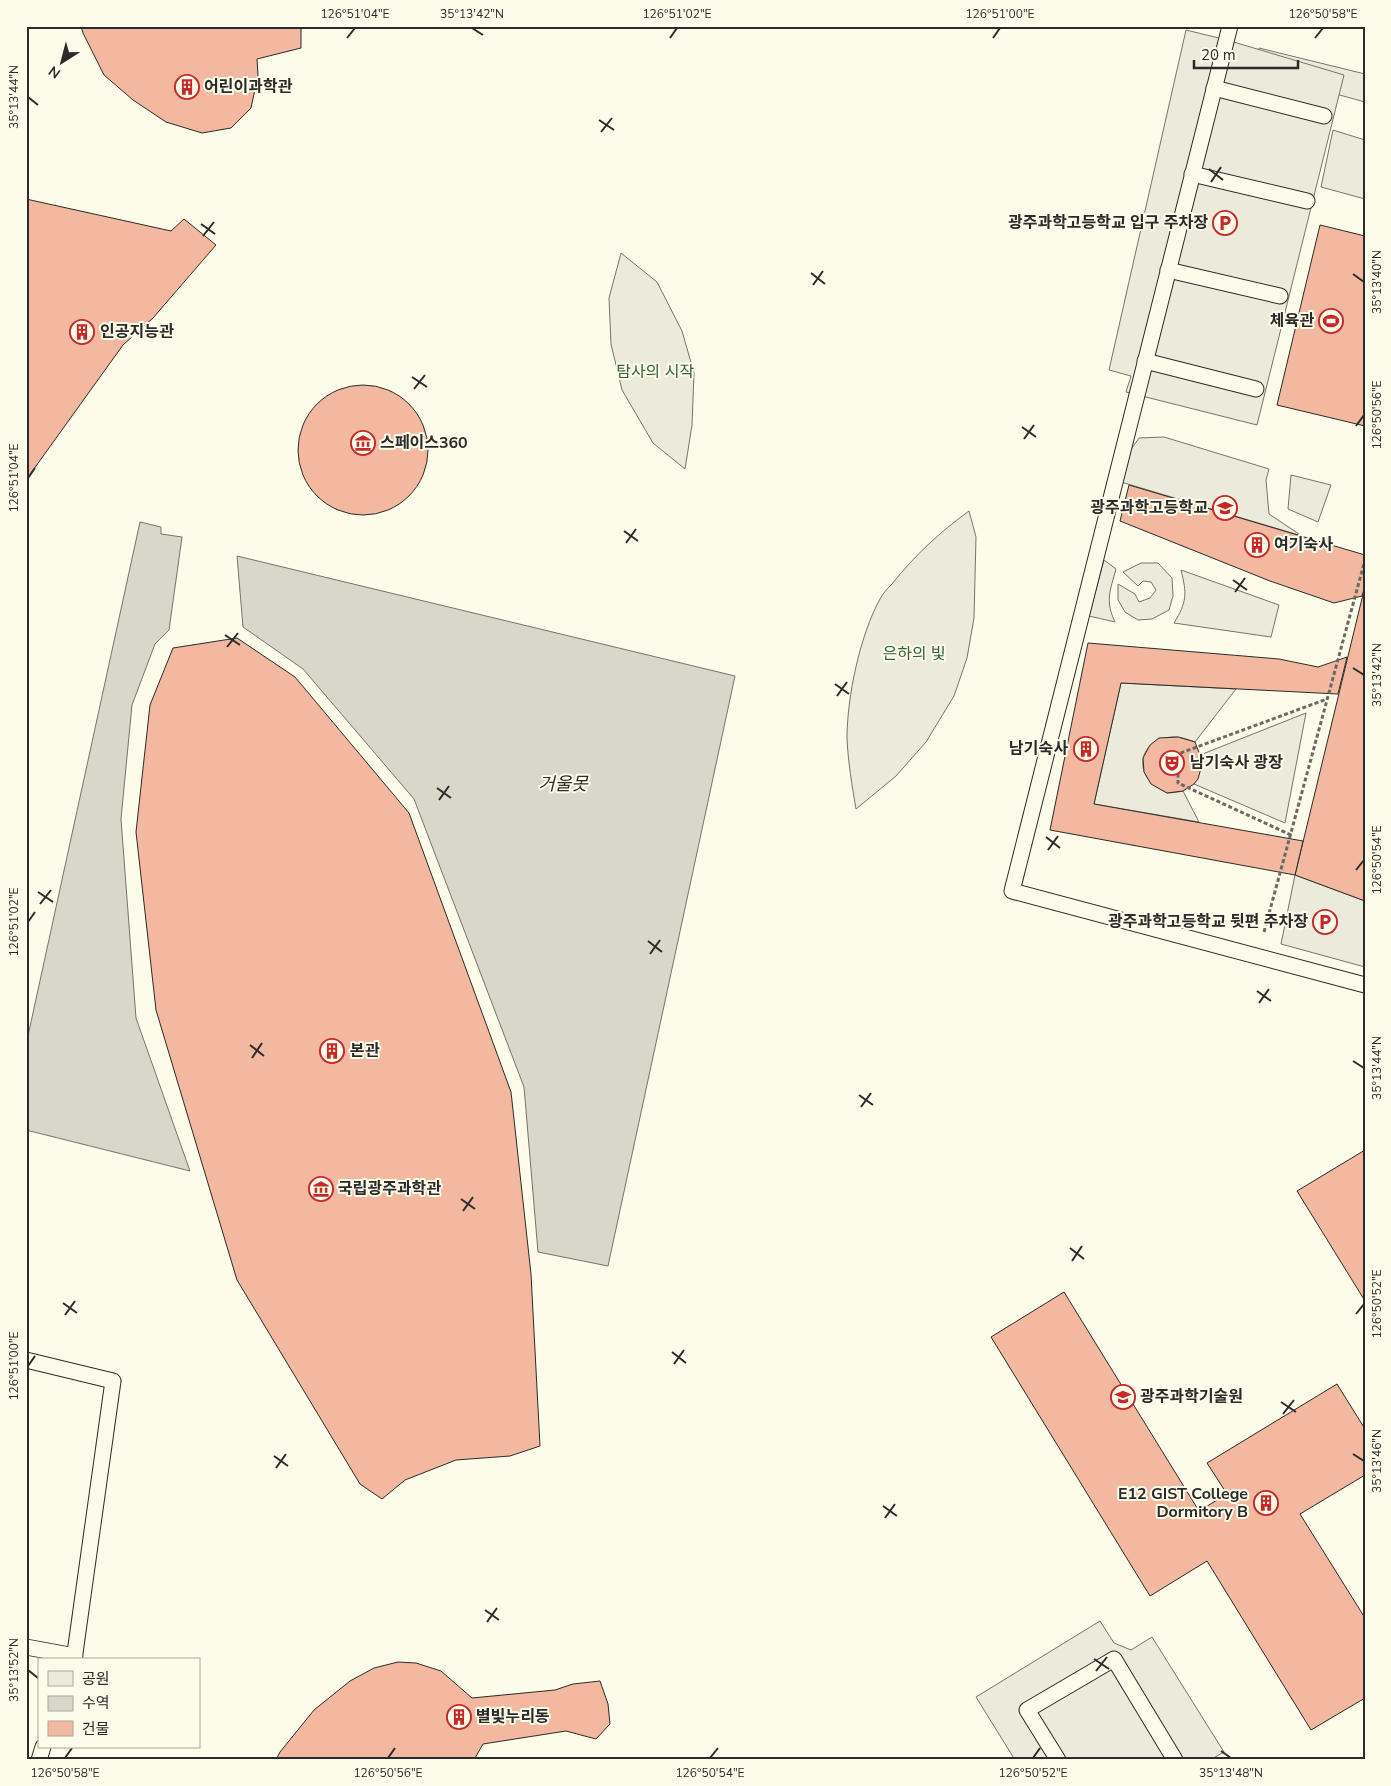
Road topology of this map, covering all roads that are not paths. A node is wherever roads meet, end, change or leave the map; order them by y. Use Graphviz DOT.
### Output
graph roads {
  1 [pos="1230,26"];
  2 [pos="1214,88"];
  3 [pos="1324,116"];
  4 [pos="1192,174"];
  5 [pos="1307,201"];
  6 [pos="1168,270"];
  7 [pos="1280,296"];
  8 [pos="1145,361"];
  9 [pos="1256,389"];
  10 [pos="1365,985"];
  11 [pos="26,1360"];
  12 [pos="26,1647"];
  13 [pos="74,1658"];
  14 [pos="43,1748"];
  15 [pos="39,1760"];
  16 [pos="1058,1760"];
  17 [pos="1175,1760"];
  1 -- 2 [label="lane"];
  2 -- 3 [label="lane"];
  2 -- 4 [label="lane"];
  4 -- 5 [label="lane"];
  4 -- 6 [label="lane"];
  6 -- 7 [label="lane"];
  6 -- 8 [label="lane"];
  8 -- 9 [label="lane"];
  8 -- 10 [label="lane"];
  11 -- 13 [label="lane"];
  12 -- 13 [label="lane"];
  14 -- 15 [label="lane"];
  16 -- 17 [label="lane"];
}
